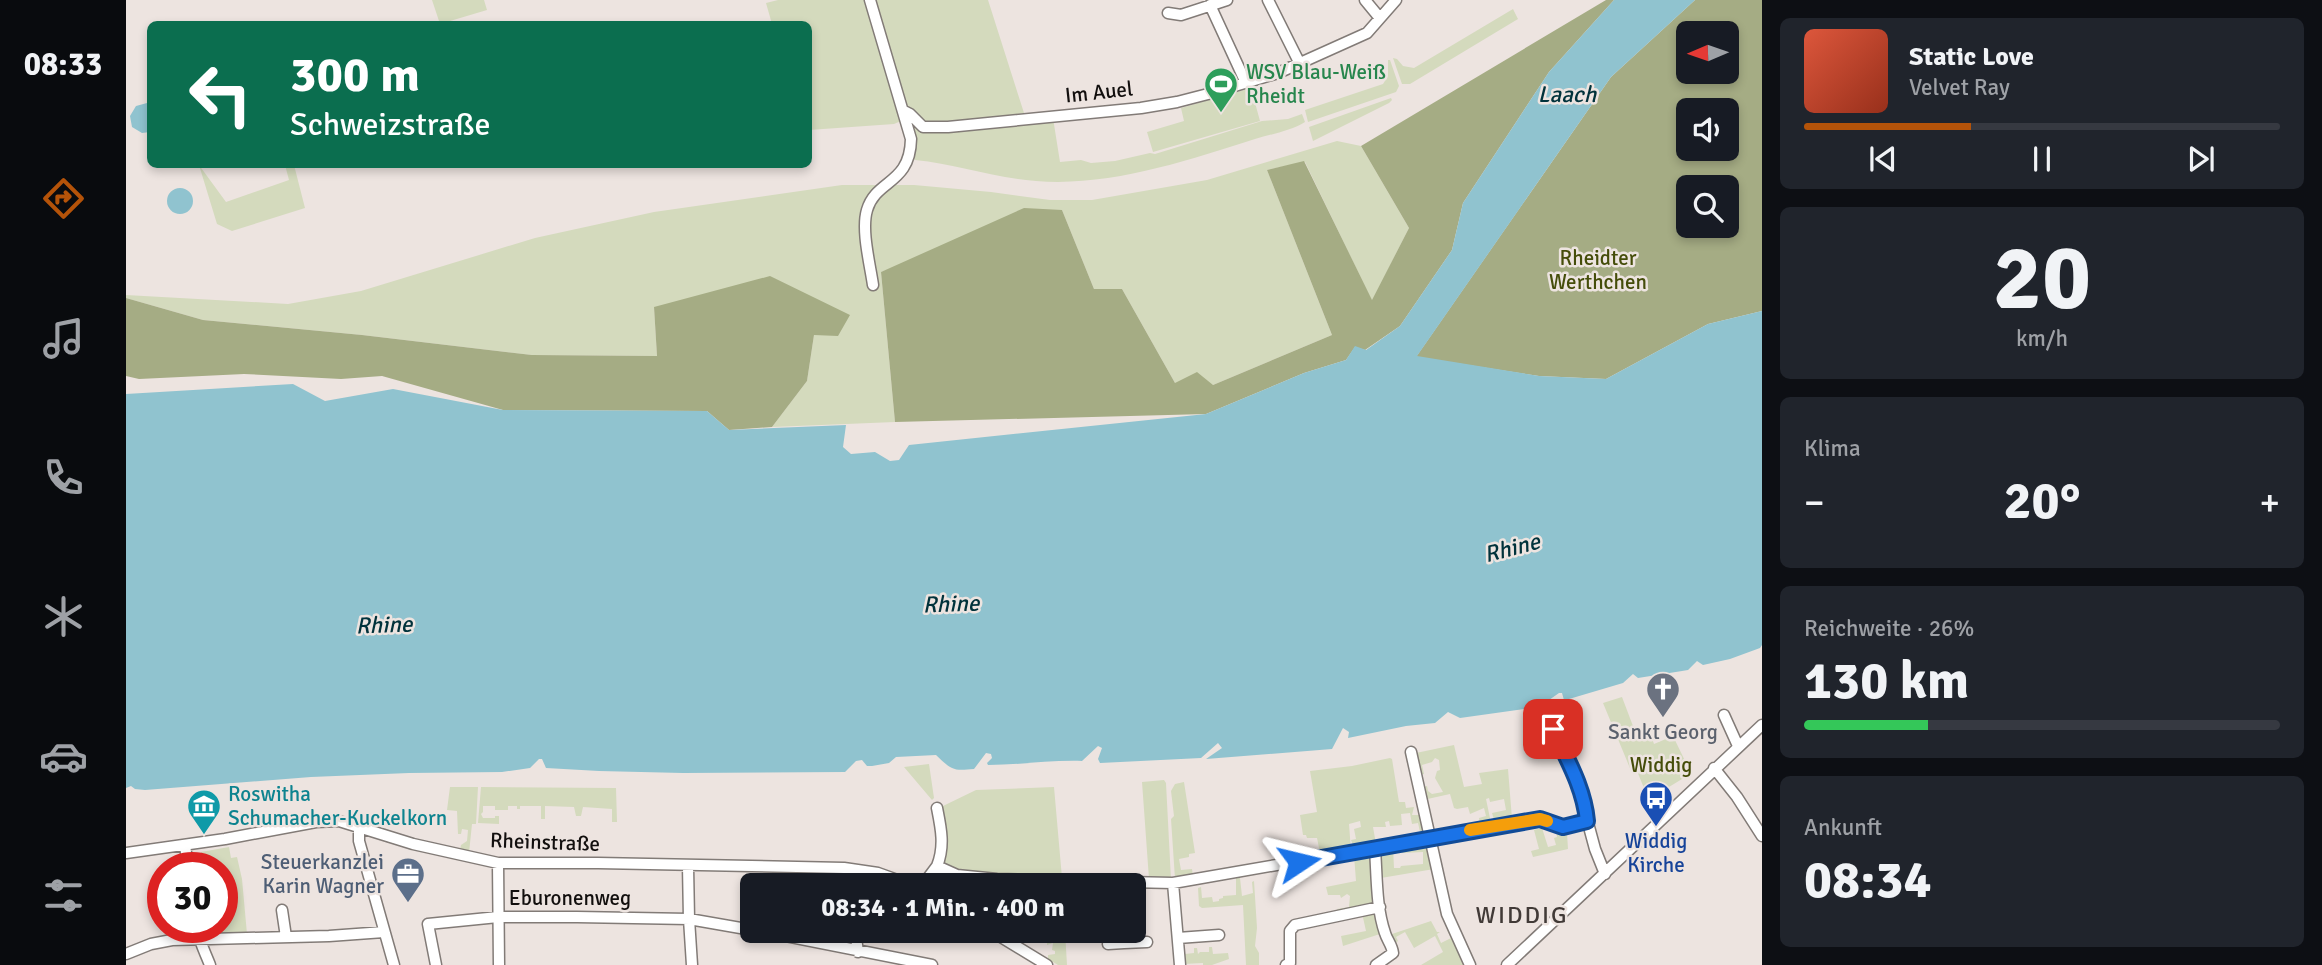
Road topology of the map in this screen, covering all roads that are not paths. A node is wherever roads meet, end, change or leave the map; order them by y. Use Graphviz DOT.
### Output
graph roads {
  1 [pos="870,0"];
  2 [pos="1227,0"];
  3 [pos="1268,0"];
  4 [pos="1366,0"];
  5 [pos="1396,0"];
  6 [pos="1210,5"];
  7 [pos="1168,13"];
  8 [pos="1379,17"];
  9 [pos="1300,64"];
  10 [pos="1246,82"];
  11 [pos="904,111"];
  12 [pos="873,285"];
  13 [pos="1724,715"];
  14 [pos="1762,725"];
  15 [pos="1553,729"];
  16 [pos="1738,746"];
  17 [pos="1411,752"];
  18 [pos="1714,768"];
  19 [pos="937,808"];
  20 [pos="1587,821"];
  21 [pos="359,826"];
  22 [pos="1762,836"];
  23 [pos="1430,839"];
  24 [pos="185,845"];
  25 [pos="1375,849"];
  26 [pos="186,852"];
  27 [pos="126,853"];
  28 [pos="498,863"];
  29 [pos="688,866"];
  30 [pos="937,866"];
  31 [pos="844,868"];
  32 [pos="845,873"];
  33 [pos="878,873"];
  34 [pos="932,873"];
  35 [pos="953,873"];
  36 [pos="1605,874"];
  37 [pos="1173,883"];
  38 [pos="1146,884"];
  39 [pos="1380,907"];
  40 [pos="282,910"];
  41 [pos="498,917"];
  42 [pos="689,919"];
  43 [pos="740,928"];
  44 [pos="384,932"];
  45 [pos="1219,935"];
  46 [pos="286,937"];
  47 [pos="1178,938"];
  48 [pos="238,939"];
  49 [pos="158,943"];
  50 [pos="201,943"];
  51 [pos="824,943"];
  52 [pos="857,943"];
  53 [pos="1011,943"];
  54 [pos="1124,943"];
  55 [pos="1108,944"];
  56 [pos="858,952"];
  57 [pos="126,954"];
  58 [pos="210,965"];
  59 [pos="394,965"];
  60 [pos="436,965"];
  61 [pos="499,965"];
  62 [pos="692,965"];
  63 [pos="932,965"];
  64 [pos="1047,965"];
  65 [pos="1180,965"];
  66 [pos="1286,965"];
  67 [pos="1376,965"];
  68 [pos="1470,965"];
  69 [pos="1507,965"];
  1 -- 11 [label="street"];
  2 -- 6 [label="street"];
  3 -- 9 [label="street"];
  4 -- 8 [label="street"];
  5 -- 8 [label="street, Im Auel"];
  6 -- 7 [label="street"];
  6 -- 10 [label="street"];
  8 -- 9 [label="street, Im Auel"];
  9 -- 10 [label="street, Im Auel"];
  10 -- 11 [label="street, Im Auel"];
  11 -- 12 [label="street"];
  13 -- 16 [label="street"];
  14 -- 16 [label="street"];
  15 -- 20 [label="street"];
  16 -- 18 [label="street"];
  17 -- 23 [label="street"];
  18 -- 22 [label="street"];
  18 -- 36 [label="street"];
  19 -- 30 [label="street"];
  20 -- 23 [label="street"];
  20 -- 36 [label="street"];
  21 -- 24 [label="street, Rheinstraße"];
  21 -- 28 [label="street, Rheinstraße"];
  21 -- 44 [label="street"];
  23 -- 25 [label="street"];
  23 -- 68 [label="street"];
  24 -- 26 [label="street"];
  24 -- 27 [label="street, Rheinstraße"];
  25 -- 37 [label="street"];
  25 -- 39 [label="street"];
  28 -- 29 [label="street, Rheinstraße"];
  28 -- 41 [label="street"];
  29 -- 31 [label="street, Rheinstraße"];
  29 -- 42 [label="street"];
  30 -- 34 [label="street"];
  30 -- 35 [label="street"];
  31 -- 32 [label="street"];
  31 -- 33 [label="street, Rheinstraße"];
  36 -- 69 [label="street"];
  37 -- 38 [label="street"];
  37 -- 47 [label="street"];
  39 -- 66 [label="street"];
  39 -- 67 [label="street"];
  40 -- 46 [label="street"];
  41 -- 42 [label="street, Eburonenweg"];
  41 -- 60 [label="street, Eburonenweg"];
  41 -- 61 [label="street"];
  42 -- 43 [label="street, Eburonenweg"];
  42 -- 62 [label="street"];
  44 -- 46 [label="street"];
  44 -- 59 [label="street"];
  45 -- 47 [label="street"];
  46 -- 48 [label="street"];
  47 -- 65 [label="street"];
  49 -- 57 [label="street"];
  50 -- 58 [label="street"];
  51 -- 56 [label="street"];
  52 -- 56 [label="street"];
  53 -- 64 [label="street"];
  54 -- 55 [label="street"];
  56 -- 63 [label="street"];
}
